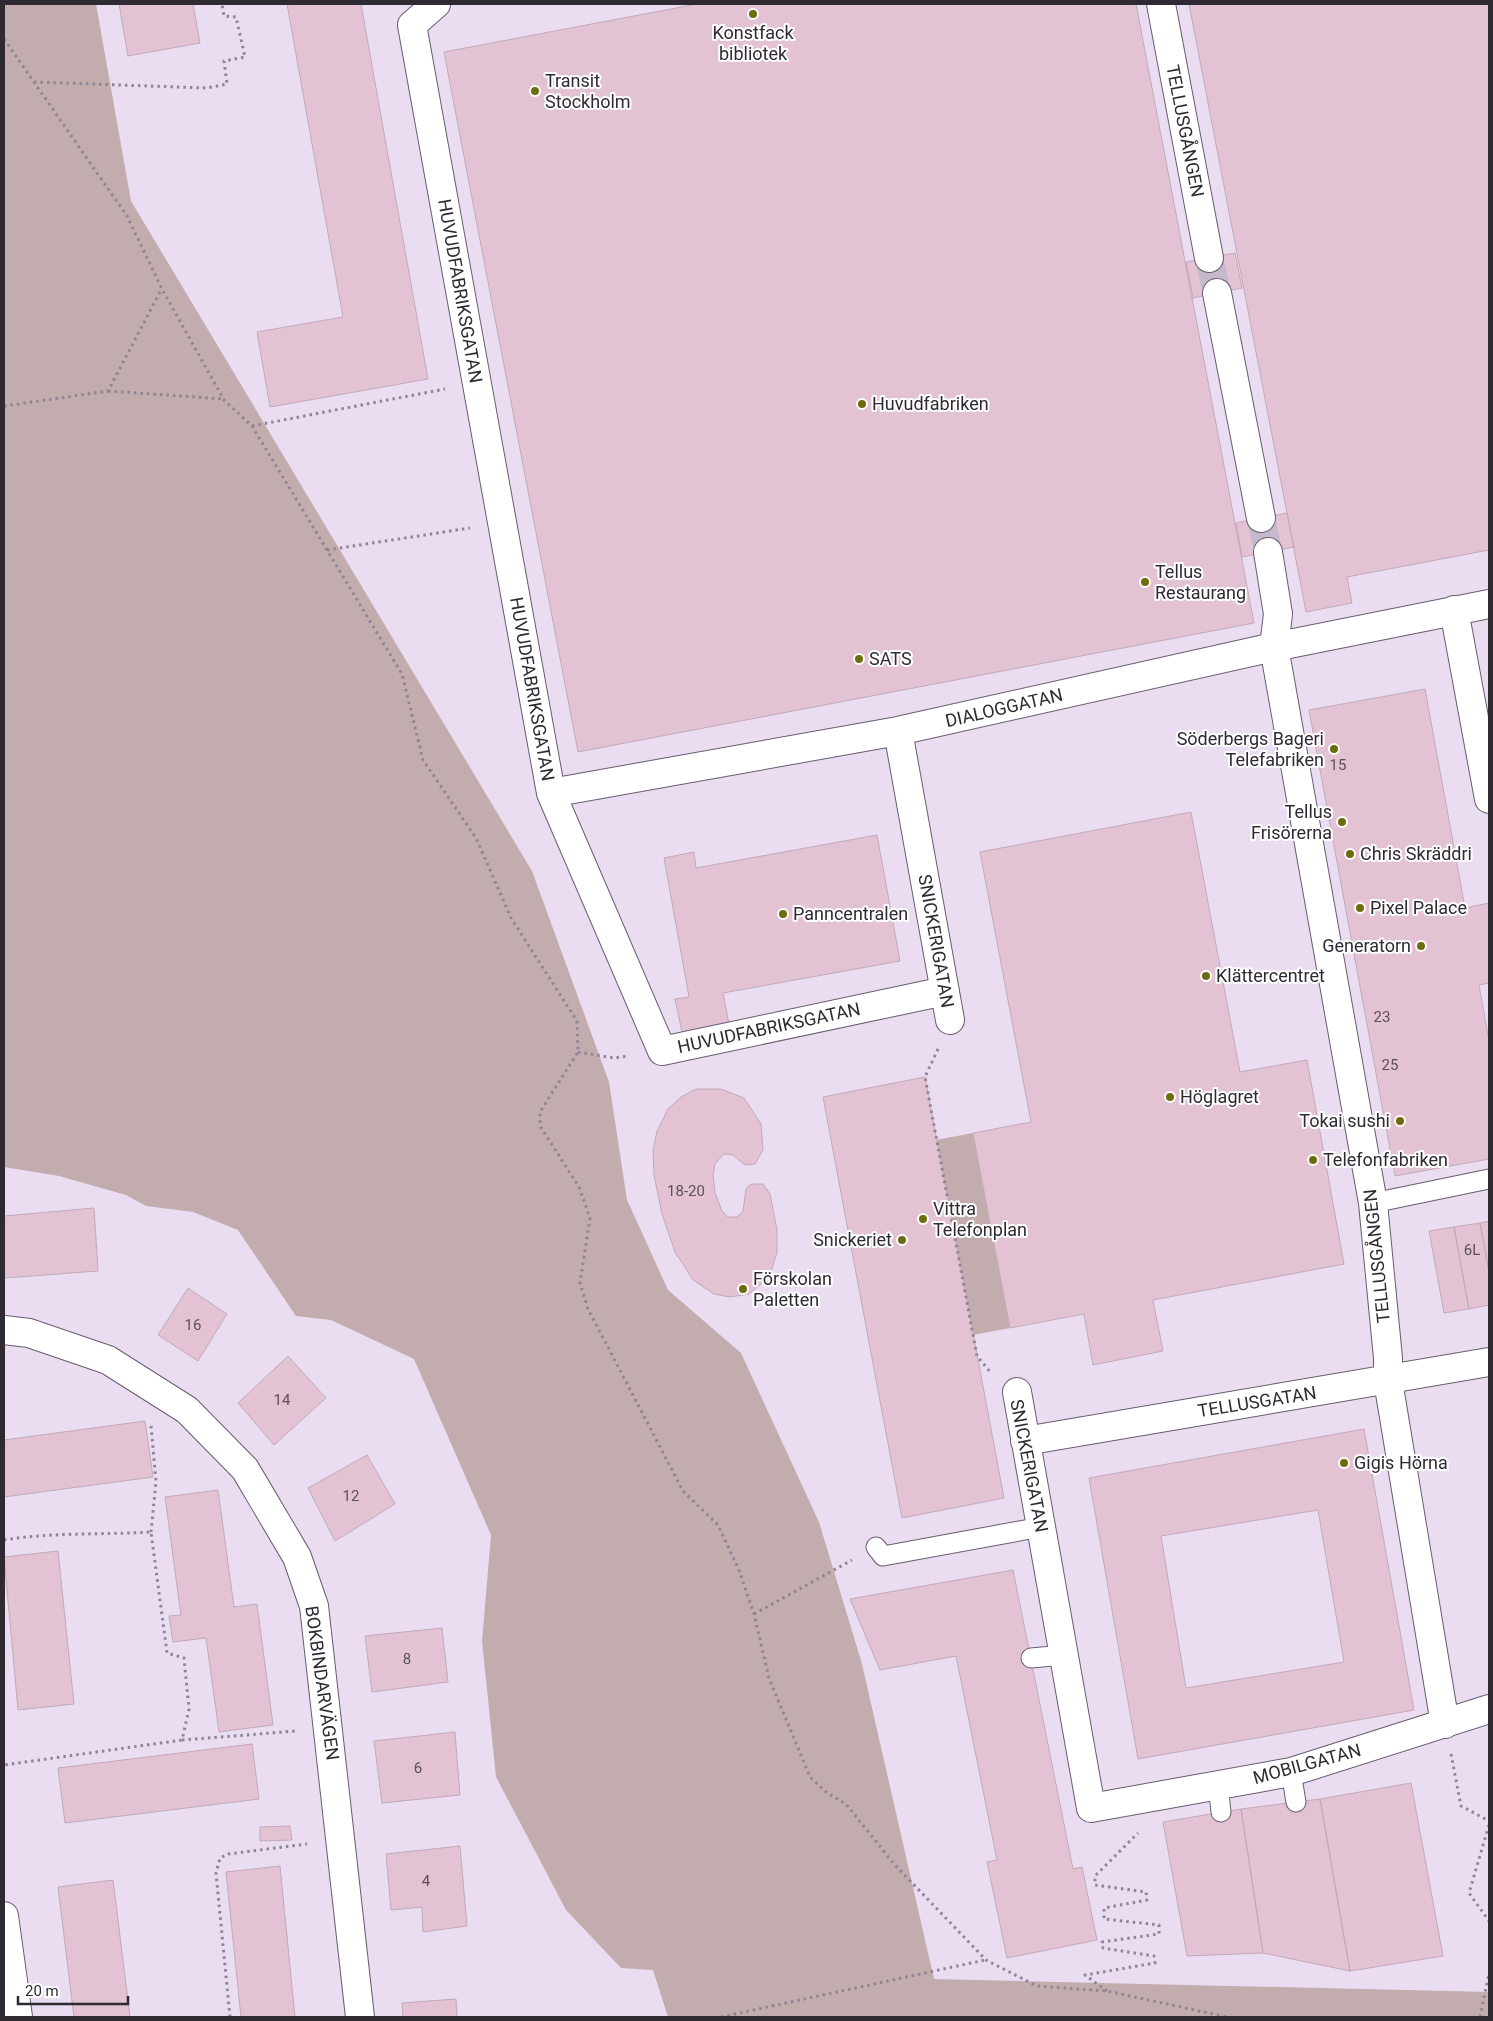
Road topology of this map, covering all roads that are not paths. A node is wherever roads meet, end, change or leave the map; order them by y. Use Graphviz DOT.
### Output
graph roads {
  1 [pos="436,4"];
  2 [pos="1161,4"];
  3 [pos="1209,258"];
  4 [pos="1217,293"];
  5 [pos="1261,518"];
  6 [pos="1268,552"];
  7 [pos="1489,604"];
  8 [pos="1454,610"];
  9 [pos="1274,647"];
  10 [pos="898,731"];
  11 [pos="551,793"];
  12 [pos="1489,798"];
  13 [pos="945,991"];
  14 [pos="950,1020"];
  15 [pos="1489,1180"];
  16 [pos="1373,1203"];
  17 [pos="4,1330"];
  18 [pos="1489,1362"];
  19 [pos="1388,1381"];
  20 [pos="1017,1392"];
  21 [pos="1025,1440"];
  22 [pos="1041,1527"];
  23 [pos="876,1547"];
  24 [pos="1064,1654"];
  25 [pos="1031,1658"];
  26 [pos="1489,1709"];
  27 [pos="1445,1724"];
  28 [pos="1291,1772"];
  29 [pos="1218,1784"];
  30 [pos="1296,1802"];
  31 [pos="1091,1808"];
  32 [pos="1221,1812"];
  33 [pos="4,1916"];
  34 [pos="18,2017"];
  35 [pos="360,2017"];
  1 -- 11 [label="street, HUVUDFABRIKSGATAN"];
  2 -- 3 [label="street, TELLUSGÅNGEN"];
  4 -- 5 [label="street"];
  6 -- 9 [label="street, TELLUSGÅNGEN"];
  7 -- 8 [label="street, DIALOGGATAN"];
  8 -- 9 [label="street, DIALOGGATAN"];
  8 -- 12 [label="street"];
  9 -- 10 [label="street, DIALOGGATAN"];
  9 -- 16 [label="street, TELLUSGÅNGEN"];
  10 -- 11 [label="street, DIALOGGATAN"];
  10 -- 13 [label="street, SNICKERIGATAN"];
  11 -- 13 [label="street, HUVUDFABRIKSGATAN"];
  13 -- 14 [label="street, SNICKERIGATAN"];
  15 -- 16 [label="lane"];
  16 -- 19 [label="street, TELLUSGÅNGEN"];
  17 -- 35 [label="street, BOKBINDARVÄGEN"];
  18 -- 19 [label="street, TELLUSGATAN"];
  19 -- 21 [label="street, TELLUSGATAN"];
  19 -- 27 [label="street, TELLUSGÅNGEN"];
  20 -- 21 [label="street, SNICKERIGATAN"];
  21 -- 22 [label="street, SNICKERIGATAN"];
  22 -- 23 [label="lane"];
  22 -- 24 [label="street, SNICKERIGATAN"];
  24 -- 25 [label="lane"];
  24 -- 31 [label="street, SNICKERIGATAN"];
  26 -- 27 [label="street, MOBILGATAN"];
  27 -- 28 [label="street, MOBILGATAN"];
  28 -- 29 [label="street, MOBILGATAN"];
  28 -- 30 [label="lane"];
  29 -- 31 [label="street, MOBILGATAN"];
  29 -- 32 [label="lane"];
  33 -- 34 [label="street"];
}
